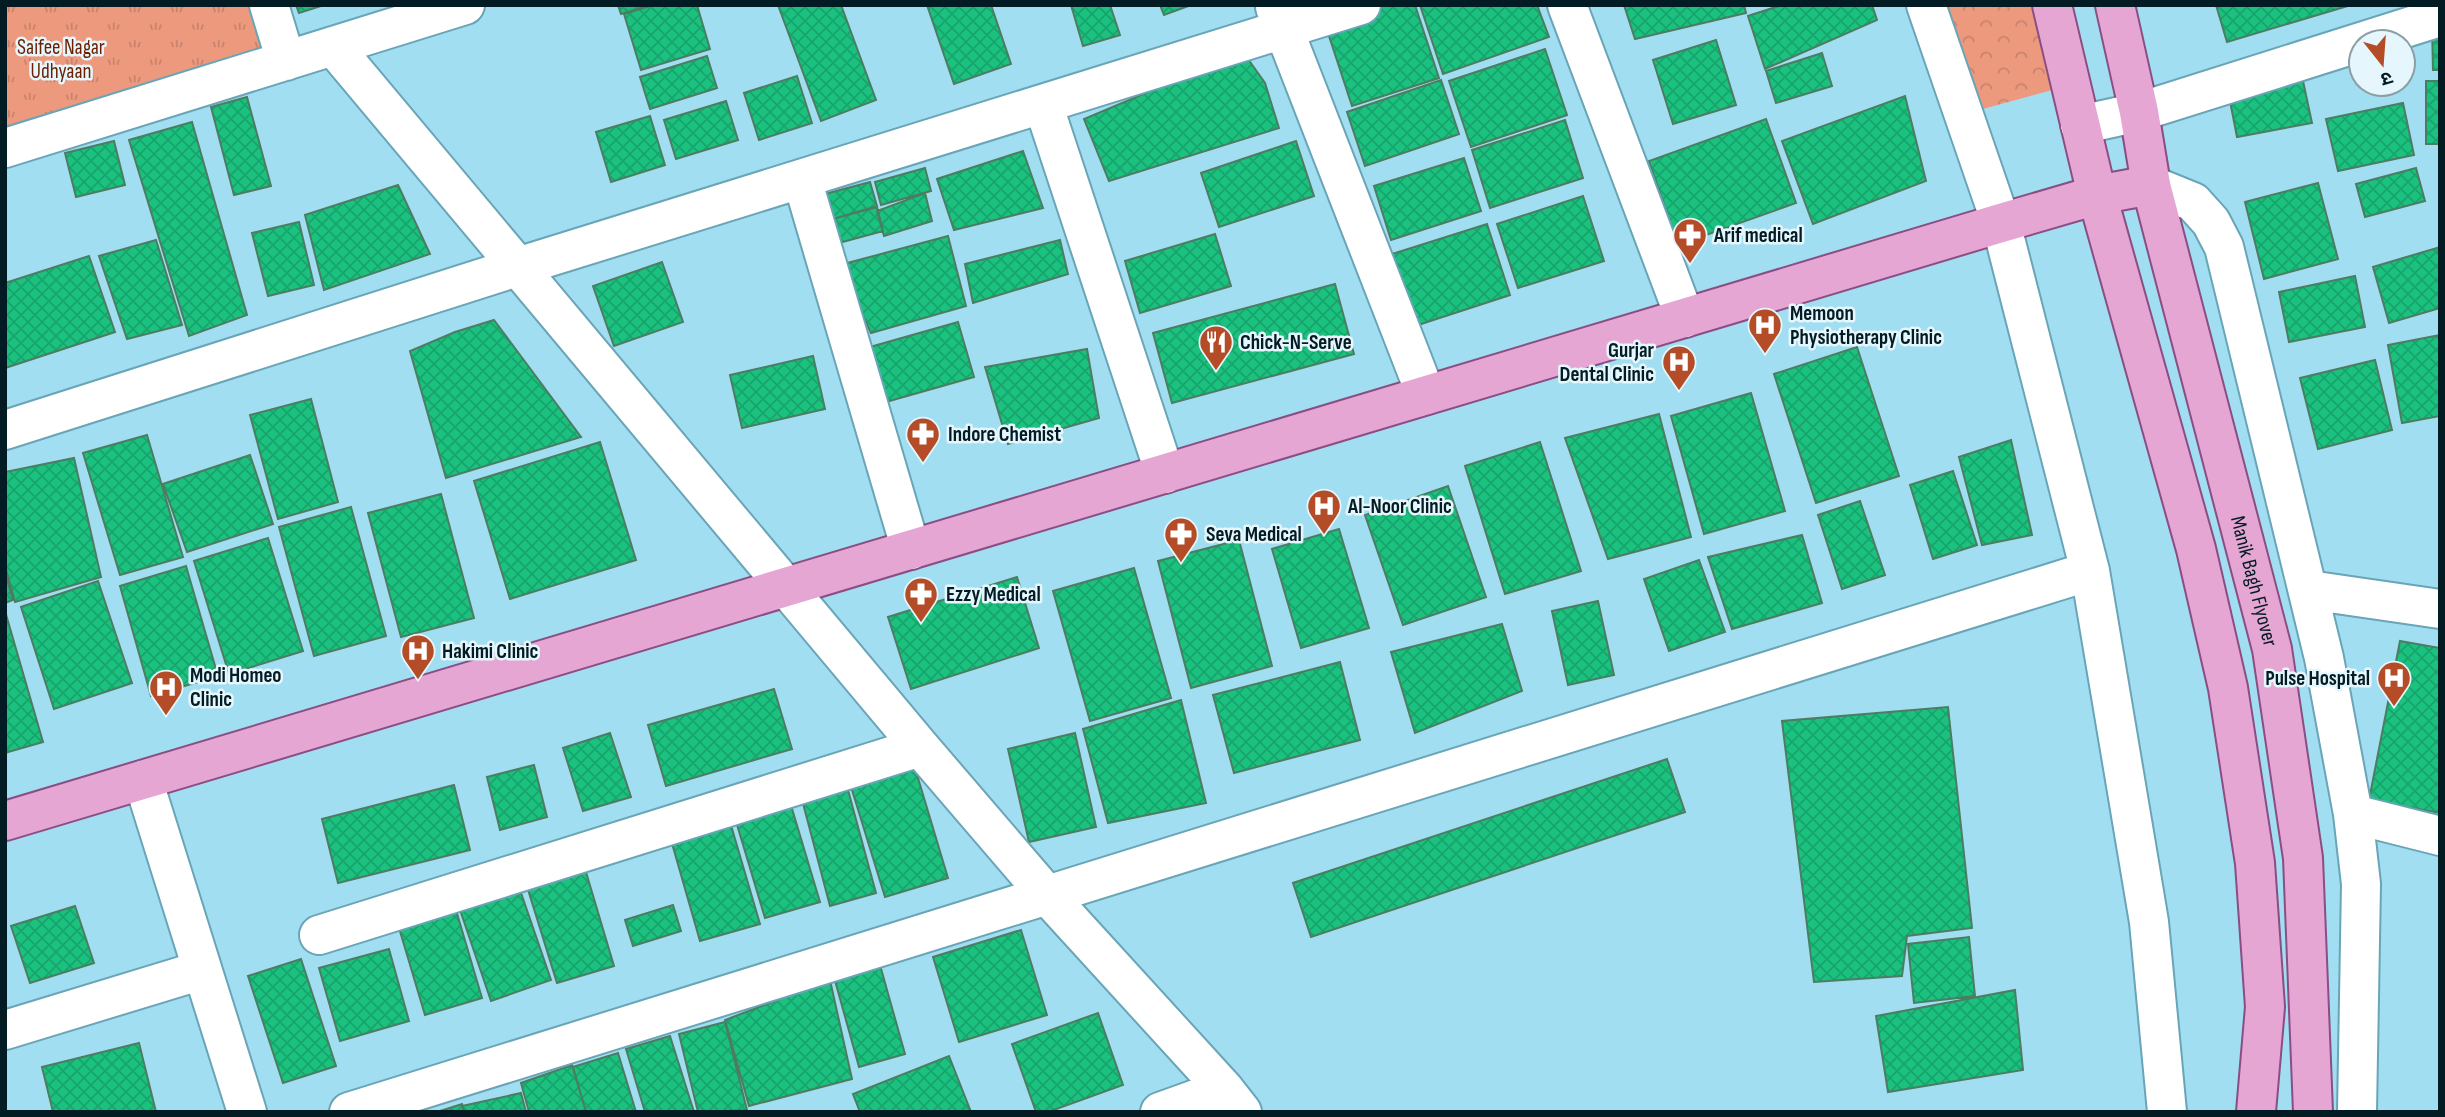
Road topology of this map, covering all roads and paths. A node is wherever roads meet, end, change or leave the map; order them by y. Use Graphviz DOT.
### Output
graph roads {
  1 [pos="269,5"];
  2 [pos="465,5"];
  3 [pos="1361,5"];
  4 [pos="1567,5"];
  5 [pos="1926,5"];
  6 [pos="2052,5"];
  7 [pos="2115,5"];
  8 [pos="1279,17"];
  9 [pos="2440,17"];
  10 [pos="333,47"];
  11 [pos="286,61"];
  12 [pos="1043,104"];
  13 [pos="2139,112"];
  14 [pos="2080,125"];
  15 [pos="5,148"];
  16 [pos="802,179"];
  17 [pos="2151,185"];
  18 [pos="2097,195"];
  19 [pos="2001,223"];
  20 [pos="517,267"];
  21 [pos="1685,318"];
  22 [pos="1426,395"];
  23 [pos="5,430"];
  24 [pos="1165,474"];
  25 [pos="911,550"];
  26 [pos="2091,572"];
  27 [pos="785,588"];
  28 [pos="2309,590"];
  29 [pos="2440,609"];
  30 [pos="920,747"];
  31 [pos="143,780"];
  32 [pos="2353,814"];
  33 [pos="5,821"];
  34 [pos="2440,836"];
  35 [pos="1048,895"];
  36 [pos="319,935"];
  37 [pos="202,970"];
  38 [pos="5,1030"];
  39 [pos="1233,1100"];
  40 [pos="247,1112"];
  41 [pos="349,1112"];
  42 [pos="1160,1112"];
  43 [pos="2167,1112"];
  44 [pos="2256,1112"];
  45 [pos="2313,1112"];
  46 [pos="2357,1112"];
  1 -- 11 [label="street"];
  2 -- 10 [label="street"];
  3 -- 8 [label="street"];
  4 -- 21 [label="street"];
  5 -- 19 [label="street"];
  6 -- 14 [label="main road"];
  7 -- 13 [label="main road, Manik Bagh Flyover"];
  8 -- 12 [label="street"];
  8 -- 22 [label="street"];
  9 -- 13 [label="street"];
  10 -- 11 [label="street"];
  10 -- 20 [label="street"];
  11 -- 15 [label="street"];
  12 -- 16 [label="street"];
  12 -- 24 [label="street"];
  13 -- 14 [label="street"];
  13 -- 17 [label="main road, Manik Bagh Flyover"];
  14 -- 18 [label="main road"];
  16 -- 20 [label="street"];
  16 -- 25 [label="street"];
  17 -- 18 [label="main road"];
  17 -- 28 [label="street"];
  17 -- 45 [label="main road, Manik Bagh Flyover"];
  18 -- 19 [label="main road"];
  18 -- 44 [label="main road"];
  19 -- 21 [label="main road"];
  19 -- 26 [label="street"];
  20 -- 23 [label="street"];
  20 -- 27 [label="street"];
  21 -- 22 [label="main road"];
  22 -- 24 [label="main road"];
  24 -- 25 [label="main road"];
  25 -- 27 [label="main road"];
  26 -- 35 [label="street"];
  26 -- 43 [label="street"];
  27 -- 30 [label="street"];
  27 -- 31 [label="main road"];
  28 -- 29 [label="street"];
  28 -- 32 [label="street"];
  30 -- 35 [label="street"];
  30 -- 36 [label="street"];
  31 -- 33 [label="main road"];
  31 -- 37 [label="street"];
  32 -- 34 [label="street"];
  32 -- 46 [label="street"];
  35 -- 39 [label="street"];
  35 -- 41 [label="street"];
  37 -- 38 [label="street"];
  37 -- 40 [label="street"];
  39 -- 42 [label="street"];
}
